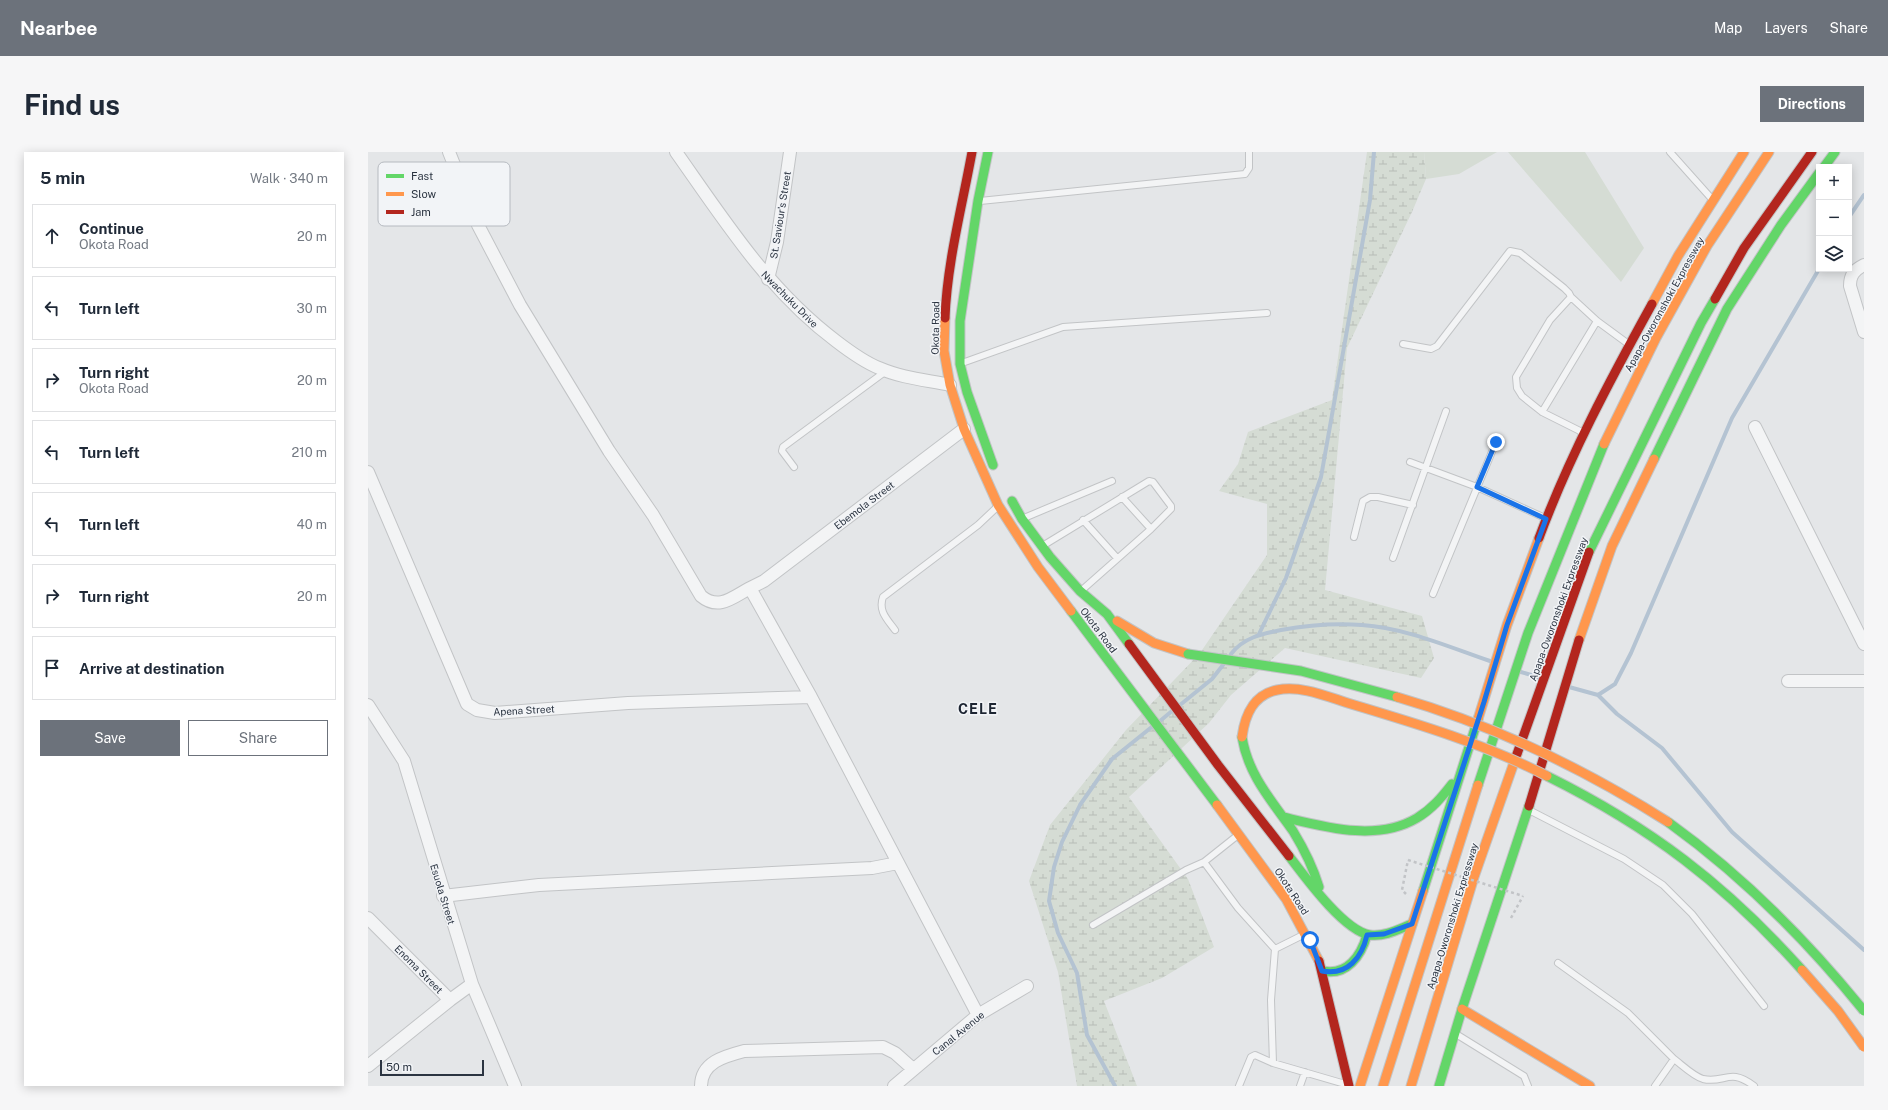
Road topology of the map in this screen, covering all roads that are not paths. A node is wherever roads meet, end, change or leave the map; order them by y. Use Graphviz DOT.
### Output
graph roads {
  1 [pos="449,152"];
  2 [pos="676,152"];
  3 [pos="790,152"];
  4 [pos="972,152"];
  5 [pos="988,152"];
  6 [pos="1249,152"];
  7 [pos="1670,152"];
  8 [pos="1744,152"];
  9 [pos="1769,152"];
  10 [pos="1812,152"];
  11 [pos="1835,152"];
  12 [pos="453,162"];
  13 [pos="1826,164"];
  14 [pos="1816,177"];
  15 [pos="1714,200"];
  16 [pos="978,201"];
  17 [pos="479,226"];
  18 [pos="1864,265"];
  19 [pos="768,279"];
  20 [pos="1571,297"];
  21 [pos="1267,313"];
  22 [pos="1597,321"];
  23 [pos="1864,332"];
  24 [pos="1403,344"];
  25 [pos="1630,345"];
  26 [pos="960,364"];
  27 [pos="886,371"];
  28 [pos="950,385"];
  29 [pos="1446,411"];
  30 [pos="1542,412"];
  31 [pos="1755,427"];
  32 [pos="964,429"];
  33 [pos="1585,434"];
  34 [pos="1496,442"];
  35 [pos="1410,462"];
  36 [pos="794,467"];
  37 [pos="1426,468"];
  38 [pos="368,472"];
  39 [pos="999,477"];
  40 [pos="1112,481"];
  41 [pos="1477,487"];
  42 [pos="1006,491"];
  43 [pos="1122,498"];
  44 [pos="999,505"];
  45 [pos="1413,505"];
  46 [pos="1022,519"];
  47 [pos="1546,519"];
  48 [pos="1083,520"];
  49 [pos="1151,529"];
  50 [pos="1354,537"];
  51 [pos="1043,546"];
  52 [pos="1050,557"];
  53 [pos="1117,558"];
  54 [pos="1393,558"];
  55 [pos="1038,567"];
  56 [pos="750,588"];
  57 [pos="1080,591"];
  58 [pos="1433,594"];
  59 [pos="1107,614"];
  60 [pos="895,630"];
  61 [pos="1864,644"];
  62 [pos="1788,681"];
  63 [pos="1864,681"];
  64 [pos="812,697"];
  65 [pos="368,704"];
  66 [pos="1468,750"];
  67 [pos="1528,810"];
  68 [pos="1283,817"];
  69 [pos="1239,834"];
  70 [pos="1204,862"];
  71 [pos="898,863"];
  72 [pos="443,896"];
  73 [pos="1322,898"];
  74 [pos="368,918"];
  75 [pos="1412,924"];
  76 [pos="1093,925"];
  77 [pos="1306,934"];
  78 [pos="1367,935"];
  79 [pos="1275,949"];
  80 [pos="1558,963"];
  81 [pos="1322,971"];
  82 [pos="472,984"];
  83 [pos="1027,986"];
  84 [pos="450,1000"];
  85 [pos="1764,1006"];
  86 [pos="1462,1009"];
  87 [pos="1864,1011"];
  88 [pos="978,1015"];
  89 [pos="1455,1033"];
  90 [pos="1864,1047"];
  91 [pos="1674,1059"];
  92 [pos="1274,1064"];
  93 [pos="368,1066"];
  94 [pos="913,1070"];
  95 [pos="1305,1072"];
  96 [pos="515,1086"];
  97 [pos="701,1086"];
  98 [pos="894,1086"];
  99 [pos="1239,1086"];
  100 [pos="1300,1086"];
  101 [pos="1349,1086"];
  102 [pos="1360,1086"];
  103 [pos="1383,1086"];
  104 [pos="1411,1086"];
  105 [pos="1439,1086"];
  106 [pos="1528,1086"];
  107 [pos="1590,1086"];
  108 [pos="1655,1086"];
  109 [pos="1754,1086"];
  1 -- 12 [label="street, Ebemola Street"];
  2 -- 19 [label="street, Nwachuku Drive"];
  3 -- 19 [label="street, St. Saviour's Street"];
  4 -- 28 [label="main road, Okota Road"];
  5 -- 16 [label="main road"];
  6 -- 16 [label="lane"];
  7 -- 15 [label="lane"];
  8 -- 15 [label="main road, Apapa-Oworonshoki Expressway"];
  9 -- 103 [label="main road, Apapa-Oworonshoki Expressway"];
  10 -- 104 [label="main road, Apapa-Oworonshoki Expressway"];
  11 -- 13 [label="main road"];
  14 -- 67 [label="main road"];
  15 -- 25 [label="main road, Apapa-Oworonshoki Expressway"];
  16 -- 26 [label="main road"];
  17 -- 56 [label="street, Ebemola Street"];
  18 -- 23 [label="street"];
  19 -- 27 [label="street, Nwachuku Drive"];
  20 -- 22 [label="lane"];
  20 -- 24 [label="lane"];
  20 -- 30 [label="lane"];
  21 -- 26 [label="lane"];
  22 -- 25 [label="lane"];
  22 -- 30 [label="lane"];
  25 -- 33 [label="main road, Apapa-Oworonshoki Expressway"];
  26 -- 39 [label="main road"];
  27 -- 28 [label="street, Nwachuku Drive"];
  27 -- 36 [label="lane"];
  28 -- 32 [label="main road, Okota Road"];
  29 -- 37 [label="lane"];
  30 -- 33 [label="lane"];
  31 -- 61 [label="street"];
  32 -- 44 [label="main road, Okota Road"];
  32 -- 56 [label="street, Ebemola Street"];
  33 -- 47 [label="main road, Apapa-Oworonshoki Expressway"];
  34 -- 41 [label="lane"];
  35 -- 37 [label="lane"];
  37 -- 41 [label="lane"];
  37 -- 45 [label="lane"];
  38 -- 64 [label="street, Apena Street"];
  40 -- 46 [label="lane"];
  41 -- 47 [label="lane"];
  41 -- 58 [label="lane"];
  42 -- 46 [label="main road, Okota Road"];
  43 -- 48 [label="lane"];
  43 -- 49 [label="lane"];
  43 -- 49 [label="lane"];
  44 -- 55 [label="main road, Okota Road"];
  44 -- 60 [label="lane"];
  45 -- 50 [label="lane"];
  45 -- 54 [label="lane"];
  46 -- 51 [label="main road, Okota Road"];
  47 -- 66 [label="main road, Apapa-Oworonshoki Expressway"];
  48 -- 51 [label="lane"];
  48 -- 53 [label="lane"];
  49 -- 53 [label="lane"];
  51 -- 52 [label="main road, Okota Road"];
  52 -- 55 [label="main road"];
  52 -- 57 [label="main road, Okota Road"];
  53 -- 57 [label="lane"];
  55 -- 69 [label="main road, Okota Road"];
  56 -- 64 [label="street"];
  57 -- 59 [label="main road, Okota Road"];
  59 -- 73 [label="main road, Okota Road"];
  59 -- 87 [label="main road, bridge"];
  62 -- 63 [label="street"];
  64 -- 71 [label="street"];
  65 -- 72 [label="street, Esuola Street"];
  66 -- 68 [label="main road"];
  66 -- 75 [label="main road, Apapa-Oworonshoki Expressway"];
  67 -- 85 [label="lane"];
  67 -- 86 [label="main road"];
  68 -- 73 [label="main road"];
  68 -- 90 [label="main road, bridge"];
  69 -- 70 [label="lane"];
  69 -- 77 [label="main road, Okota Road"];
  70 -- 76 [label="lane"];
  70 -- 79 [label="lane"];
  71 -- 72 [label="street"];
  71 -- 88 [label="street"];
  72 -- 82 [label="street, Esuola Street"];
  73 -- 78 [label="main road, Okota Road"];
  74 -- 84 [label="street, Enoma Street"];
  75 -- 78 [label="main road"];
  75 -- 102 [label="main road, Apapa-Oworonshoki Expressway"];
  77 -- 79 [label="lane"];
  77 -- 81 [label="main road, Okota Road"];
  78 -- 81 [label="main road"];
  79 -- 92 [label="lane"];
  80 -- 91 [label="lane"];
  81 -- 101 [label="main road, Okota Road"];
  82 -- 84 [label="street, Enoma Street"];
  82 -- 96 [label="street, Esuola Street"];
  83 -- 88 [label="street, Canal Avenue"];
  84 -- 93 [label="street"];
  86 -- 89 [label="main road"];
  86 -- 107 [label="main road"];
  88 -- 94 [label="street, Canal Avenue"];
  89 -- 105 [label="main road"];
  89 -- 106 [label="lane"];
  91 -- 108 [label="lane"];
  91 -- 109 [label="lane"];
  92 -- 95 [label="lane"];
  92 -- 99 [label="lane"];
  94 -- 97 [label="street"];
  94 -- 98 [label="street, Canal Avenue"];
  95 -- 100 [label="lane"];
  95 -- 101 [label="lane"];
}
